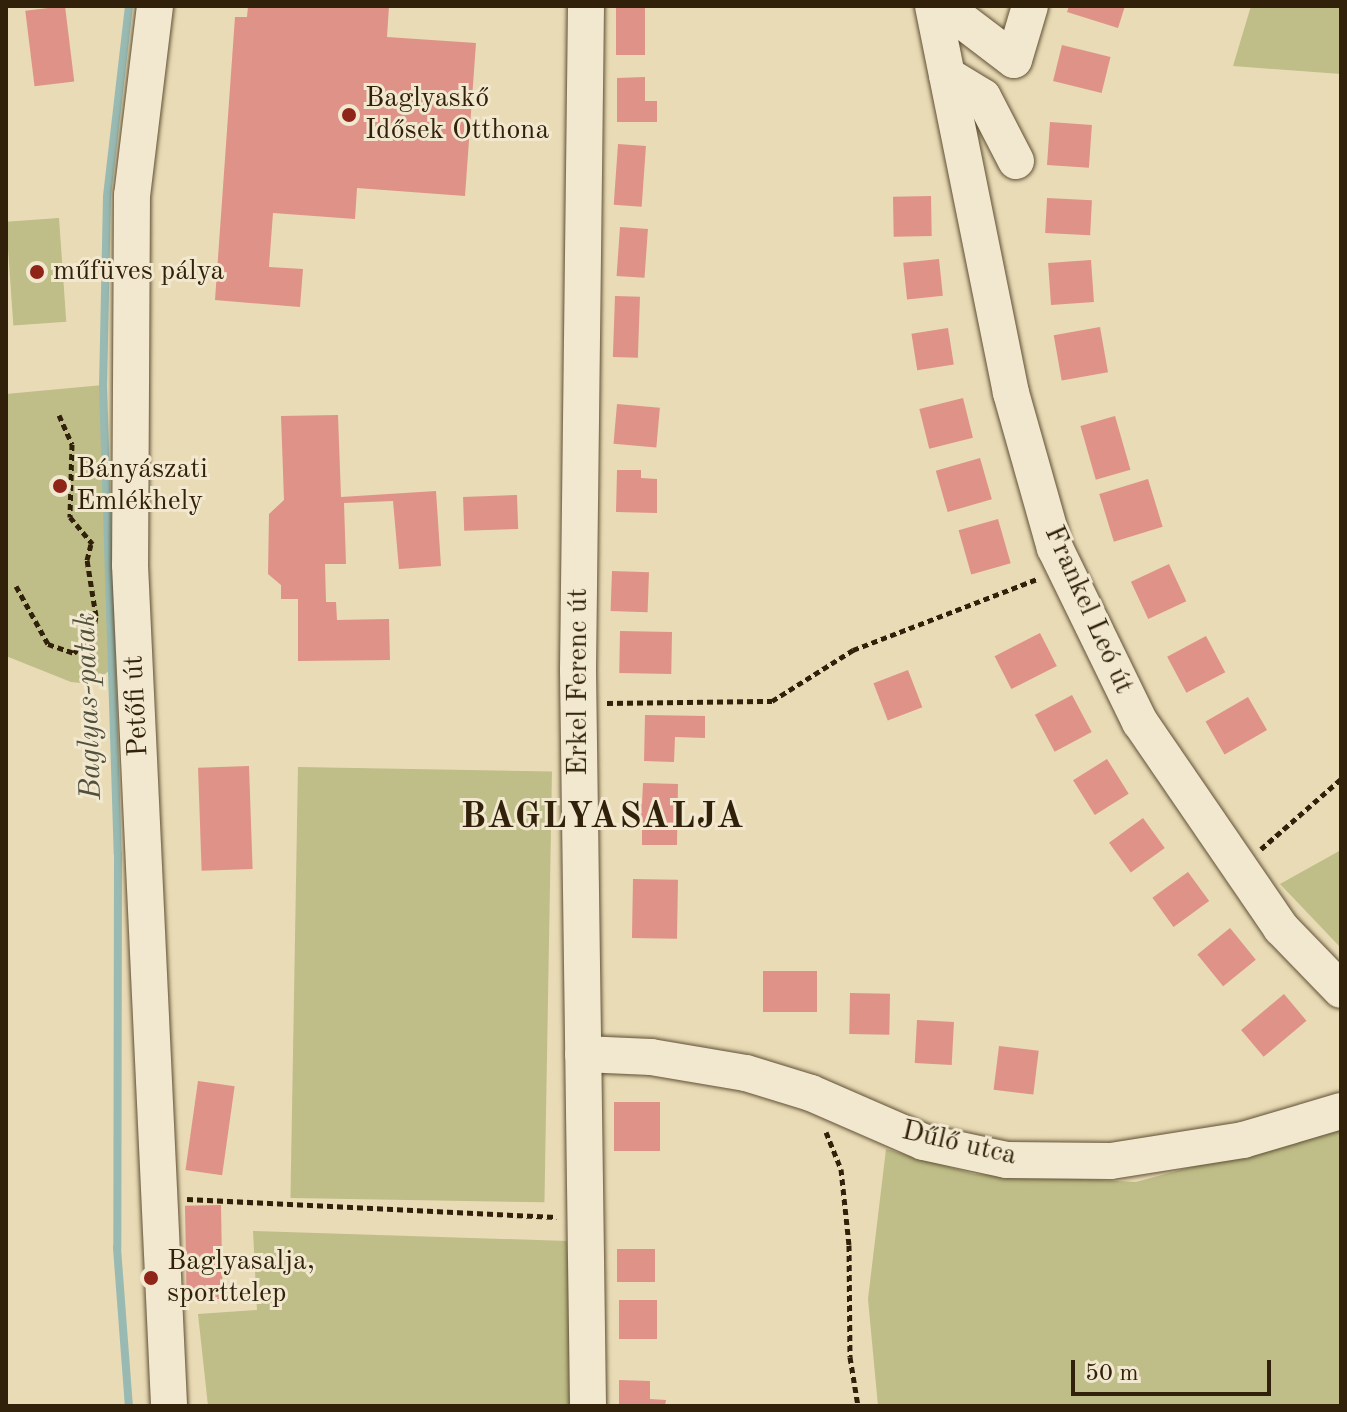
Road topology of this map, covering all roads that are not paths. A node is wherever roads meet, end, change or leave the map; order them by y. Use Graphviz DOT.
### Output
graph roads {
  1 [pos="155,6"];
  2 [pos="586,6"];
  3 [pos="933,6"];
  4 [pos="943,6"];
  5 [pos="1030,6"];
  6 [pos="947,75"];
  7 [pos="1016,161"];
  8 [pos="1341,990"];
  9 [pos="583,1054"];
  10 [pos="1341,1111"];
  11 [pos="169,1406"];
  12 [pos="588,1406"];
  1 -- 11 [label="street, Petőfi út"];
  2 -- 9 [label="street, Erkel Ferenc út"];
  3 -- 6 [label="street, Frankel Leó út"];
  4 -- 5 [label="street"];
  6 -- 7 [label="street"];
  6 -- 8 [label="street, Frankel Leó út"];
  9 -- 10 [label="street, Dűlő utca"];
  9 -- 12 [label="street, Erkel Ferenc út"];
}
